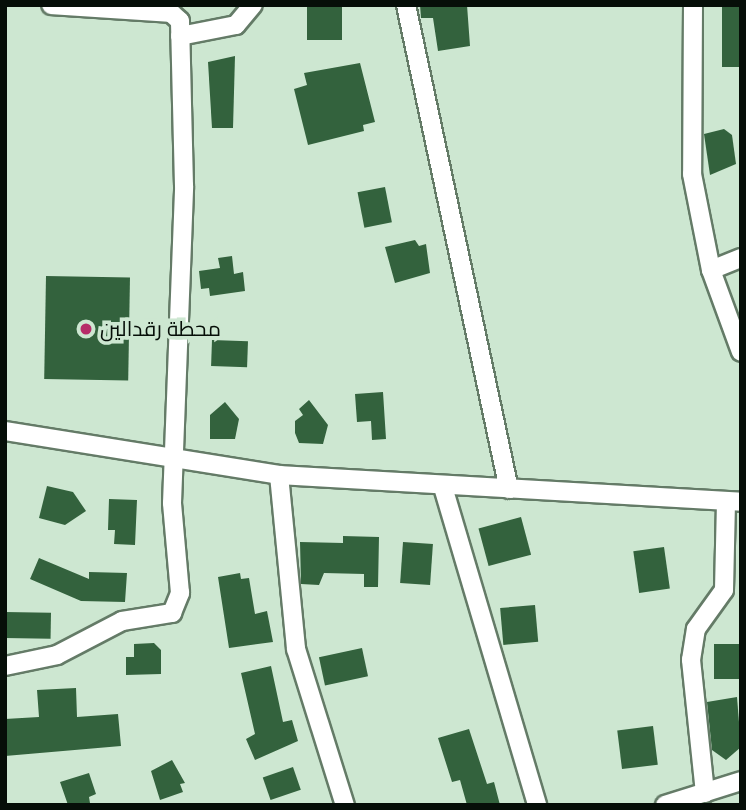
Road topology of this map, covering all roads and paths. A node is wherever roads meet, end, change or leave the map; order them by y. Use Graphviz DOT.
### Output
graph roads {
  1 [pos="51,5"];
  2 [pos="253,5"];
  3 [pos="406,5"];
  4 [pos="693,5"];
  5 [pos="180,36"];
  6 [pos="741,258"];
  7 [pos="711,270"];
  8 [pos="741,352"];
  9 [pos="5,431"];
  10 [pos="172,459"];
  11 [pos="279,475"];
  12 [pos="443,487"];
  13 [pos="509,489"];
  14 [pos="733,502"];
  15 [pos="5,666"];
  16 [pos="741,781"];
  17 [pos="705,793"];
  18 [pos="345,805"];
  19 [pos="537,805"];
  20 [pos="665,805"];
  1 -- 5 [label="street"];
  2 -- 5 [label="street"];
  3 -- 13 [label="street"];
  4 -- 7 [label="street"];
  5 -- 10 [label="street"];
  6 -- 7 [label="street"];
  7 -- 8 [label="street"];
  9 -- 10 [label="street"];
  10 -- 11 [label="street"];
  10 -- 15 [label="street"];
  11 -- 12 [label="street"];
  11 -- 18 [label="street"];
  12 -- 13 [label="street"];
  12 -- 19 [label="street"];
  13 -- 14 [label="street"];
  14 -- 17 [label="street"];
  16 -- 17 [label="street"];
  17 -- 20 [label="street"];
}
